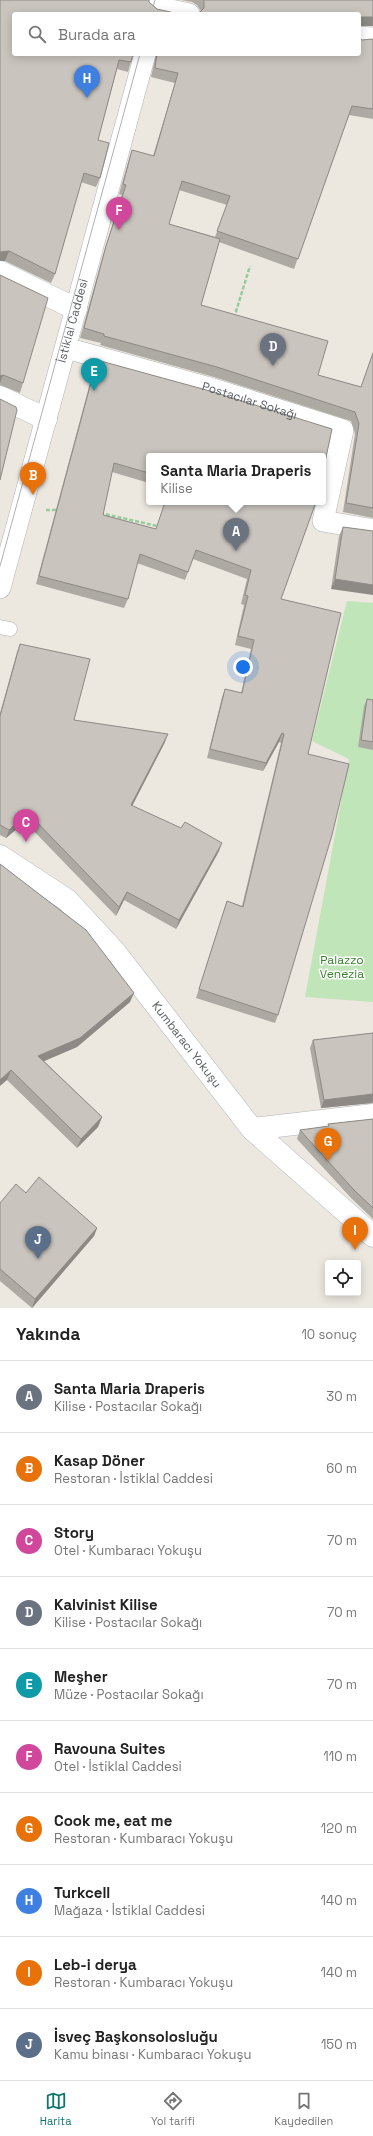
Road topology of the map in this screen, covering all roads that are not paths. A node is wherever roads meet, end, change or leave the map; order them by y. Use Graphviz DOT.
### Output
graph roads {
  1 [pos="158,7"];
  2 [pos="180,12"];
  3 [pos="361,37"];
  4 [pos="373,38"];
  5 [pos="144,56"];
  6 [pos="0,272"];
  7 [pos="76,309"];
  8 [pos="66,348"];
  9 [pos="0,396"];
  10 [pos="46,419"];
  11 [pos="373,530"];
  12 [pos="0,588"];
  13 [pos="0,856"];
  14 [pos="373,1115"];
  15 [pos="252,1129"];
  16 [pos="373,1236"];
  1 -- 2 [label="street"];
  3 -- 4 [label="street"];
  5 -- 7 [label="street, İstiklal Caddesi"];
  6 -- 7 [label="street"];
  7 -- 8 [label="street, İstiklal Caddesi"];
  8 -- 10 [label="street, İstiklal Caddesi"];
  8 -- 11 [label="street, Postacılar Sokağı"];
  9 -- 10 [label="street"];
  10 -- 12 [label="street, İstiklal Caddesi"];
  13 -- 15 [label="street, Kumbaracı Yokuşu"];
  14 -- 15 [label="street"];
  15 -- 16 [label="street, Kumbaracı Yokuşu"];
}
